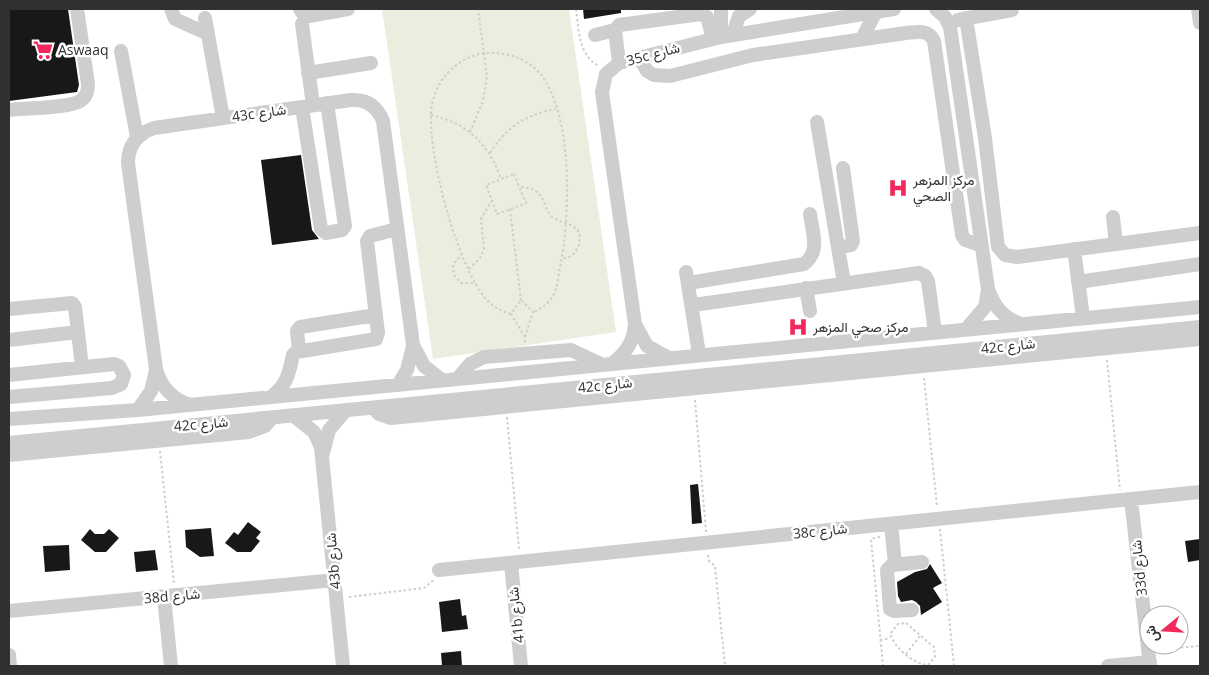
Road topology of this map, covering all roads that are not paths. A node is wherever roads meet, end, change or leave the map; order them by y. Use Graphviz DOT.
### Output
graph roads {
  1 [pos="77,9"];
  2 [pos="171,9"];
  3 [pos="300,9"];
  4 [pos="348,9"];
  5 [pos="721,9"];
  6 [pos="750,9"];
  7 [pos="894,9"];
  8 [pos="936,9"];
  9 [pos="1015,9"];
  10 [pos="1198,9"];
  11 [pos="876,11"];
  12 [pos="205,18"];
  13 [pos="966,18"];
  14 [pos="948,22"];
  15 [pos="1200,23"];
  16 [pos="302,24"];
  17 [pos="615,30"];
  18 [pos="208,34"];
  19 [pos="595,35"];
  20 [pos="722,37"];
  21 [pos="862,40"];
  22 [pos="121,51"];
  23 [pos="954,53"];
  24 [pos="639,57"];
  25 [pos="371,63"];
  26 [pos="937,65"];
  27 [pos="614,66"];
  28 [pos="308,73"];
  29 [pos="314,105"];
  30 [pos="9,110"];
  31 [pos="223,118"];
  32 [pos="817,122"];
  33 [pos="965,135"];
  34 [pos="137,137"];
  35 [pos="985,138"];
  36 [pos="843,168"];
  37 [pos="810,214"];
  38 [pos="1113,217"];
  39 [pos="398,229"];
  40 [pos="1200,233"];
  41 [pos="1116,244"];
  42 [pos="982,246"];
  43 [pos="838,248"];
  44 [pos="1074,249"];
  45 [pos="1200,264"];
  46 [pos="1078,282"];
  47 [pos="844,283"];
  48 [pos="806,288"];
  49 [pos="988,289"];
  50 [pos="692,305"];
  51 [pos="1200,307"];
  52 [pos="9,309"];
  53 [pos="1169,310"];
  54 [pos="810,311"];
  55 [pos="376,315"];
  56 [pos="1083,317"];
  57 [pos="1018,323"];
  58 [pos="635,324"];
  59 [pos="1200,327"];
  60 [pos="967,328"];
  61 [pos="1169,330"];
  62 [pos="78,332"];
  63 [pos="934,332"];
  64 [pos="1200,339"];
  65 [pos="9,340"];
  66 [pos="413,345"];
  67 [pos="299,351"];
  68 [pos="700,354"];
  69 [pos="669,357"];
  70 [pos="607,364"];
  71 [pos="82,367"];
  72 [pos="292,368"];
  73 [pos="156,369"];
  74 [pos="9,374"];
  75 [pos="442,380"];
  76 [pos="398,384"];
  77 [pos="93,389"];
  78 [pos="309,394"];
  79 [pos="9,397"];
  80 [pos="271,397"];
  81 [pos="190,405"];
  82 [pos="374,408"];
  83 [pos="138,410"];
  84 [pos="346,410"];
  85 [pos="105,412"];
  86 [pos="294,416"];
  87 [pos="272,418"];
  88 [pos="9,419"];
  89 [pos="9,443"];
  90 [pos="9,455"];
  91 [pos="323,456"];
  92 [pos="1200,492"];
  93 [pos="1126,500"];
  94 [pos="891,524"];
  95 [pos="515,558"];
  96 [pos="922,562"];
  97 [pos="895,564"];
  98 [pos="439,570"];
  99 [pos="334,580"];
  100 [pos="169,596"];
  101 [pos="912,610"];
  102 [pos="9,611"];
  103 [pos="9,655"];
  104 [pos="1149,659"];
  105 [pos="10,666"];
  106 [pos="171,666"];
  107 [pos="343,666"];
  108 [pos="521,666"];
  109 [pos="1108,666"];
  1 -- 30 [label="street"];
  2 -- 18 [label="street"];
  3 -- 4 [label="street"];
  5 -- 20 [label="street"];
  6 -- 20 [label="street"];
  7 -- 11 [label="street, 35c شارع"];
  8 -- 14 [label="street"];
  9 -- 13 [label="street"];
  10 -- 15 [label="street"];
  11 -- 20 [label="street, 35c شارع"];
  11 -- 21 [label="street"];
  12 -- 18 [label="street"];
  13 -- 14 [label="street"];
  13 -- 35 [label="street"];
  14 -- 23 [label="street"];
  16 -- 28 [label="street"];
  17 -- 19 [label="street"];
  17 -- 20 [label="street"];
  17 -- 27 [label="street"];
  18 -- 31 [label="street"];
  20 -- 24 [label="street, 35c شارع"];
  21 -- 24 [label="street"];
  21 -- 26 [label="street"];
  22 -- 34 [label="street"];
  23 -- 26 [label="street"];
  23 -- 33 [label="street"];
  24 -- 27 [label="street, 35c شارع"];
  25 -- 28 [label="street"];
  26 -- 42 [label="street"];
  27 -- 58 [label="street, 35c شارع"];
  28 -- 29 [label="street"];
  29 -- 29 [label="street"];
  29 -- 31 [label="street, 43c شارع"];
  29 -- 39 [label="street, 43c شارع"];
  31 -- 34 [label="street, 43c شارع"];
  32 -- 43 [label="street"];
  33 -- 35 [label="street"];
  33 -- 42 [label="street"];
  34 -- 73 [label="street"];
  35 -- 44 [label="street"];
  36 -- 43 [label="street"];
  37 -- 50 [label="street"];
  38 -- 41 [label="street"];
  39 -- 55 [label="street"];
  39 -- 66 [label="street, 43c شارع"];
  40 -- 41 [label="street"];
  41 -- 44 [label="street"];
  42 -- 49 [label="street"];
  43 -- 47 [label="street"];
  44 -- 46 [label="street"];
  45 -- 46 [label="street"];
  46 -- 56 [label="street"];
  47 -- 48 [label="street"];
  47 -- 63 [label="street"];
  48 -- 50 [label="street"];
  48 -- 54 [label="street"];
  49 -- 57 [label="street"];
  49 -- 60 [label="street"];
  50 -- 68 [label="street"];
  51 -- 53 [label="street, 42c شارع"];
  52 -- 62 [label="street"];
  53 -- 56 [label="street, 42c شارع"];
  53 -- 61 [label="street"];
  55 -- 67 [label="street"];
  55 -- 67 [label="street"];
  56 -- 57 [label="street, 42c شارع"];
  57 -- 60 [label="street, 42c شارع"];
  58 -- 69 [label="street, 35c شارع"];
  58 -- 70 [label="street, 35c شارع"];
  59 -- 61 [label="street, 42c شارع"];
  60 -- 63 [label="street, 42c شارع"];
  61 -- 82 [label="street, 42c شارع"];
  62 -- 65 [label="street"];
  62 -- 71 [label="street"];
  63 -- 68 [label="street, 42c شارع"];
  64 -- 82 [label="street"];
  66 -- 75 [label="street, 43c شارع"];
  66 -- 76 [label="street, 43c شارع"];
  67 -- 72 [label="street"];
  68 -- 69 [label="street, 42c شارع"];
  69 -- 70 [label="street, 42c شارع"];
  70 -- 75 [label="street, 42c شارع"];
  71 -- 74 [label="street"];
  71 -- 77 [label="street"];
  72 -- 78 [label="street"];
  72 -- 80 [label="street"];
  73 -- 81 [label="street"];
  73 -- 83 [label="street"];
  75 -- 76 [label="street, 42c شارع"];
  76 -- 78 [label="street, 42c شارع"];
  77 -- 79 [label="street"];
  77 -- 85 [label="street"];
  78 -- 80 [label="street, 42c شارع"];
  80 -- 81 [label="street, 42c شارع"];
  81 -- 83 [label="street, 42c شارع"];
  82 -- 84 [label="street, 42c شارع"];
  83 -- 85 [label="street, 42c شارع"];
  84 -- 86 [label="street, 42c شارع"];
  84 -- 91 [label="street, 43b شارع"];
  85 -- 88 [label="street, 42c شارع"];
  86 -- 87 [label="street, 42c شارع"];
  86 -- 91 [label="street, 43b شارع"];
  87 -- 89 [label="street, 42c شارع"];
  87 -- 90 [label="street"];
  91 -- 99 [label="street, 43b شارع"];
  92 -- 93 [label="street, 38c شارع"];
  93 -- 94 [label="street, 38c شارع"];
  93 -- 104 [label="street, 33d شارع"];
  94 -- 95 [label="street, 38c شارع"];
  94 -- 97 [label="street"];
  95 -- 98 [label="street, 38c شارع"];
  95 -- 108 [label="street, 41b شارع"];
  96 -- 97 [label="street"];
  97 -- 101 [label="street"];
  99 -- 100 [label="street, 38d شارع"];
  99 -- 107 [label="street, 43b شارع"];
  100 -- 102 [label="street, 38d شارع"];
  100 -- 106 [label="street"];
  103 -- 105 [label="street"];
  104 -- 109 [label="street"];
}
